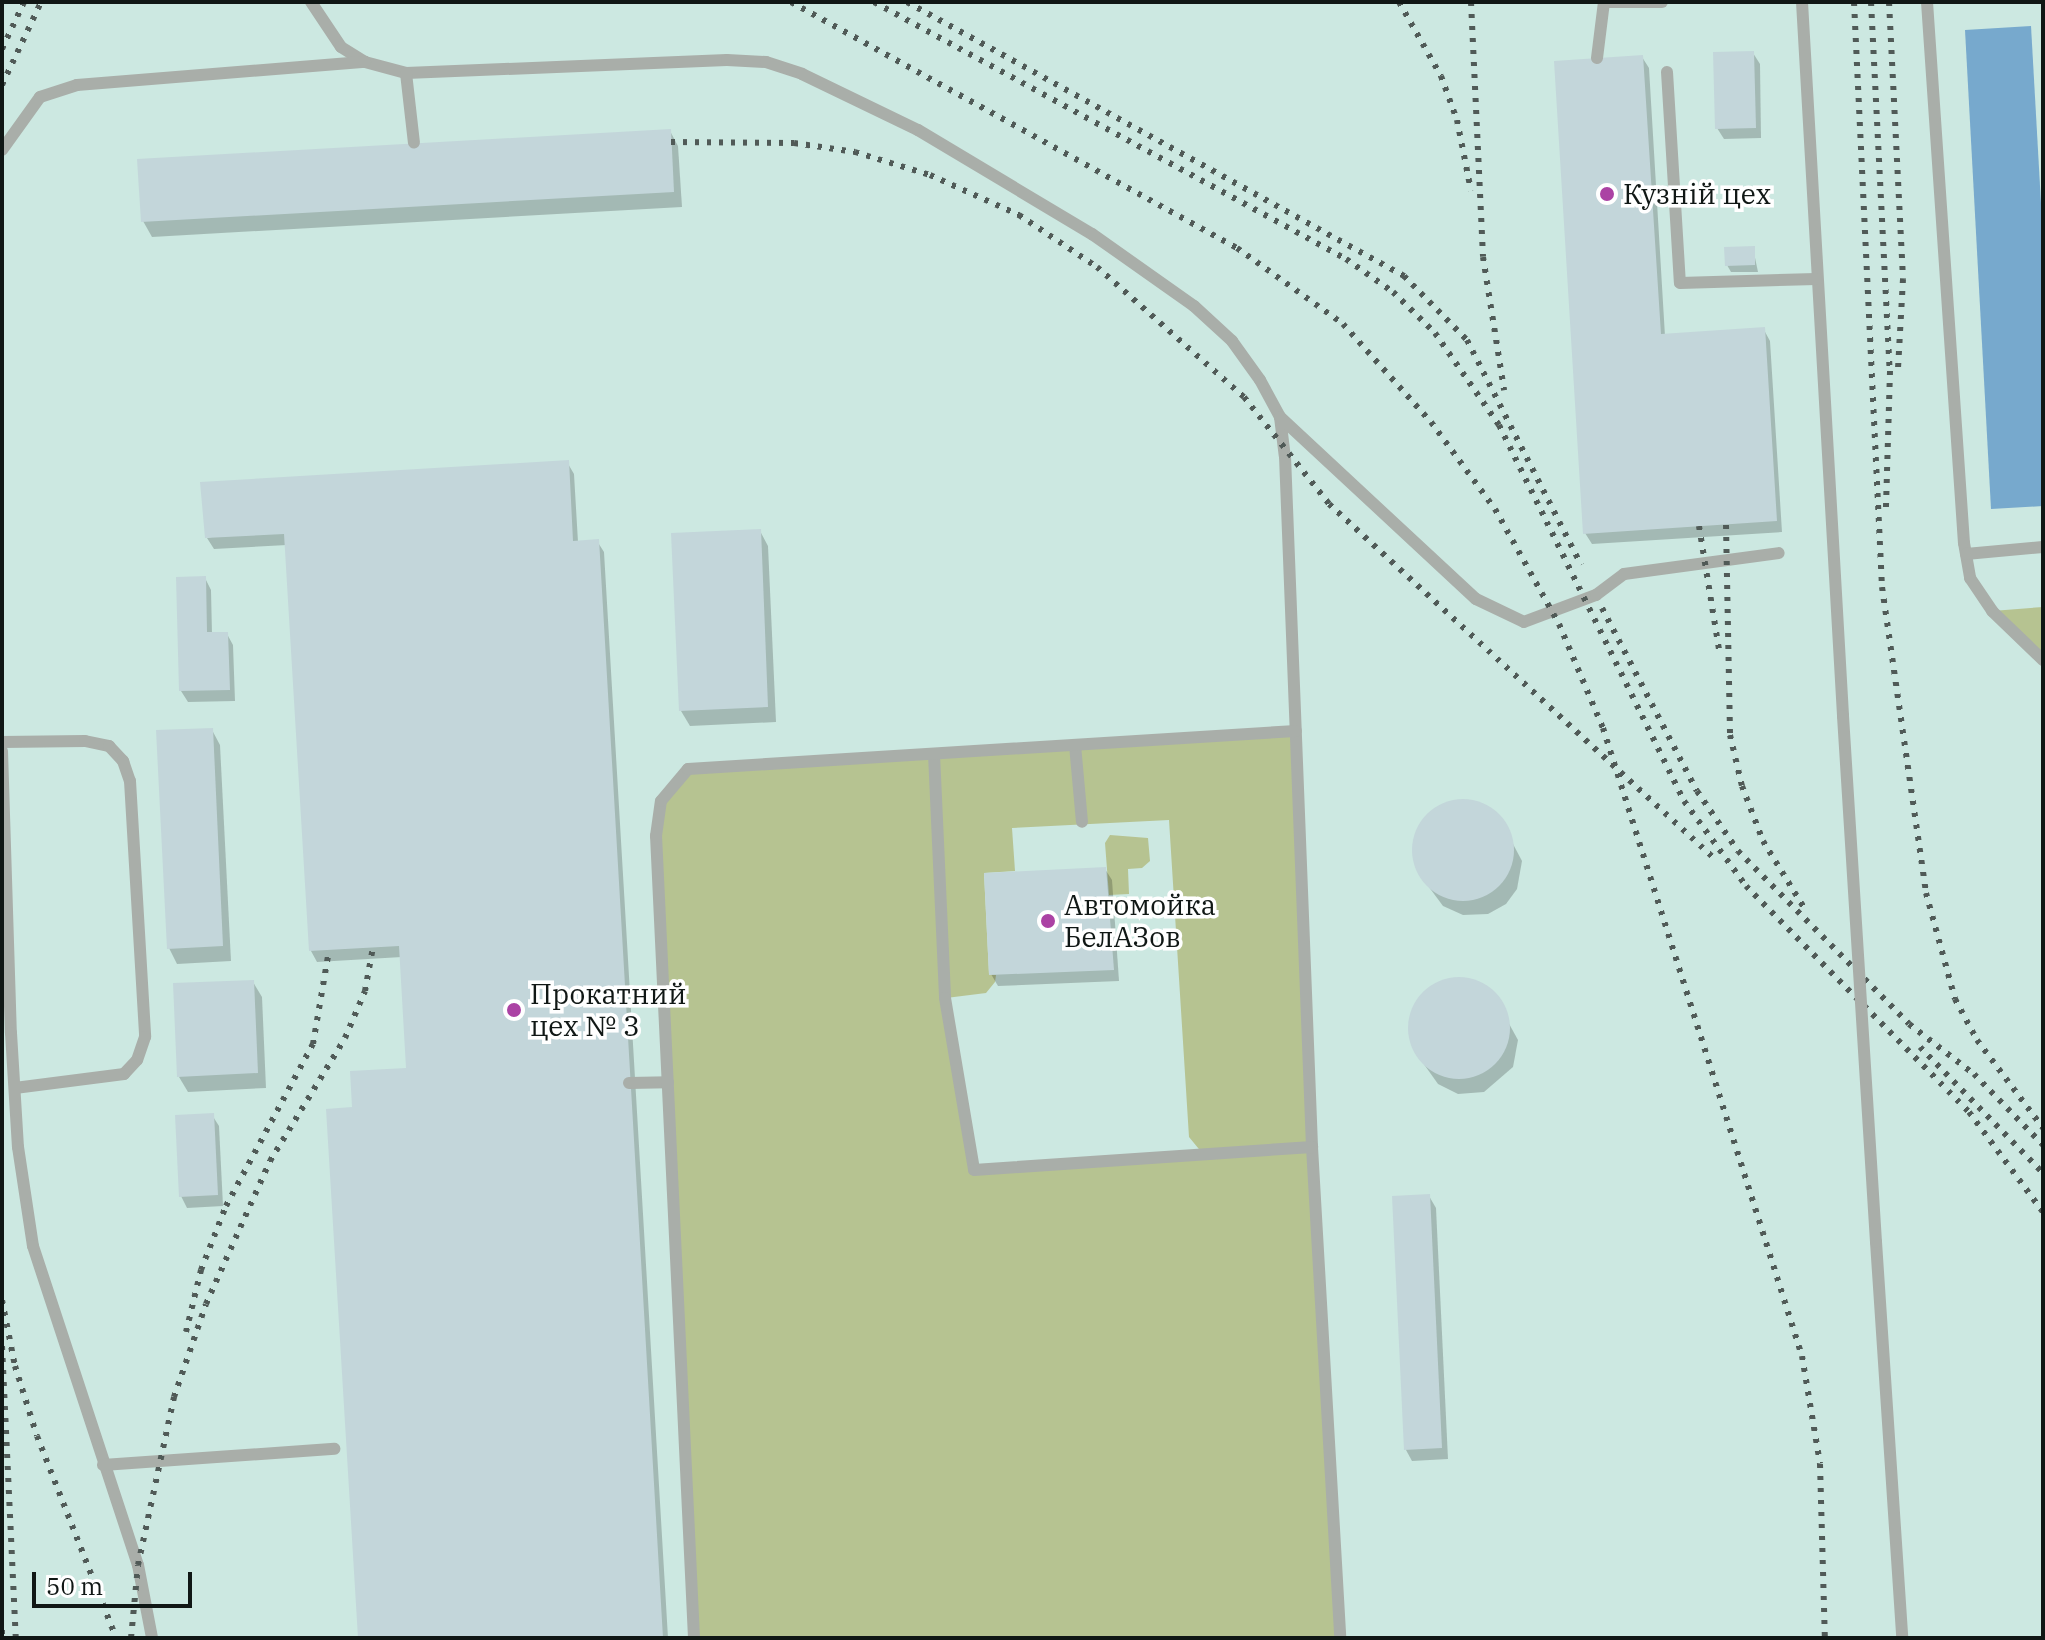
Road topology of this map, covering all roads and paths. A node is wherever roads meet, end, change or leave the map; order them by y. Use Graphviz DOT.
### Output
graph roads {
  1 [pos="311,2"];
  2 [pos="1662,2"];
  3 [pos="1802,2"];
  4 [pos="1927,2"];
  5 [pos="1597,58"];
  6 [pos="365,62"];
  7 [pos="1667,72"];
  8 [pos="406,73"];
  9 [pos="414,143"];
  10 [pos="2,150"];
  11 [pos="1816,279"];
  12 [pos="1280,417"];
  13 [pos="2043,547"];
  14 [pos="1779,553"];
  15 [pos="1966,554"];
  16 [pos="2043,660"];
  17 [pos="1296,731"];
  18 [pos="2,742"];
  19 [pos="1075,745"];
  20 [pos="2,751"];
  21 [pos="934,754"];
  22 [pos="1082,822"];
  23 [pos="668,1082"];
  24 [pos="629,1083"];
  25 [pos="15,1088"];
  26 [pos="1312,1147"];
  27 [pos="334,1449"];
  28 [pos="103,1465"];
  29 [pos="152,1638"];
  30 [pos="694,1638"];
  31 [pos="1340,1638"];
  32 [pos="1902,1638"];
  1 -- 6 [label="lane"];
  2 -- 5 [label="lane"];
  3 -- 11 [label="lane"];
  4 -- 15 [label="lane"];
  6 -- 8 [label="lane"];
  6 -- 10 [label="lane"];
  7 -- 11 [label="lane"];
  8 -- 9 [label="lane"];
  8 -- 12 [label="lane"];
  11 -- 32 [label="lane, bridge"];
  12 -- 14 [label="lane"];
  12 -- 17 [label="lane"];
  13 -- 15 [label="lane"];
  15 -- 16 [label="lane"];
  17 -- 19 [label="lane"];
  17 -- 26 [label="lane"];
  18 -- 25 [label="lane"];
  19 -- 21 [label="lane"];
  19 -- 22 [label="lane"];
  20 -- 25 [label="lane"];
  21 -- 23 [label="lane"];
  21 -- 26 [label="lane"];
  23 -- 24 [label="lane"];
  23 -- 30 [label="lane"];
  25 -- 28 [label="lane"];
  26 -- 31 [label="lane"];
  27 -- 28 [label="lane"];
  28 -- 29 [label="lane"];
}
